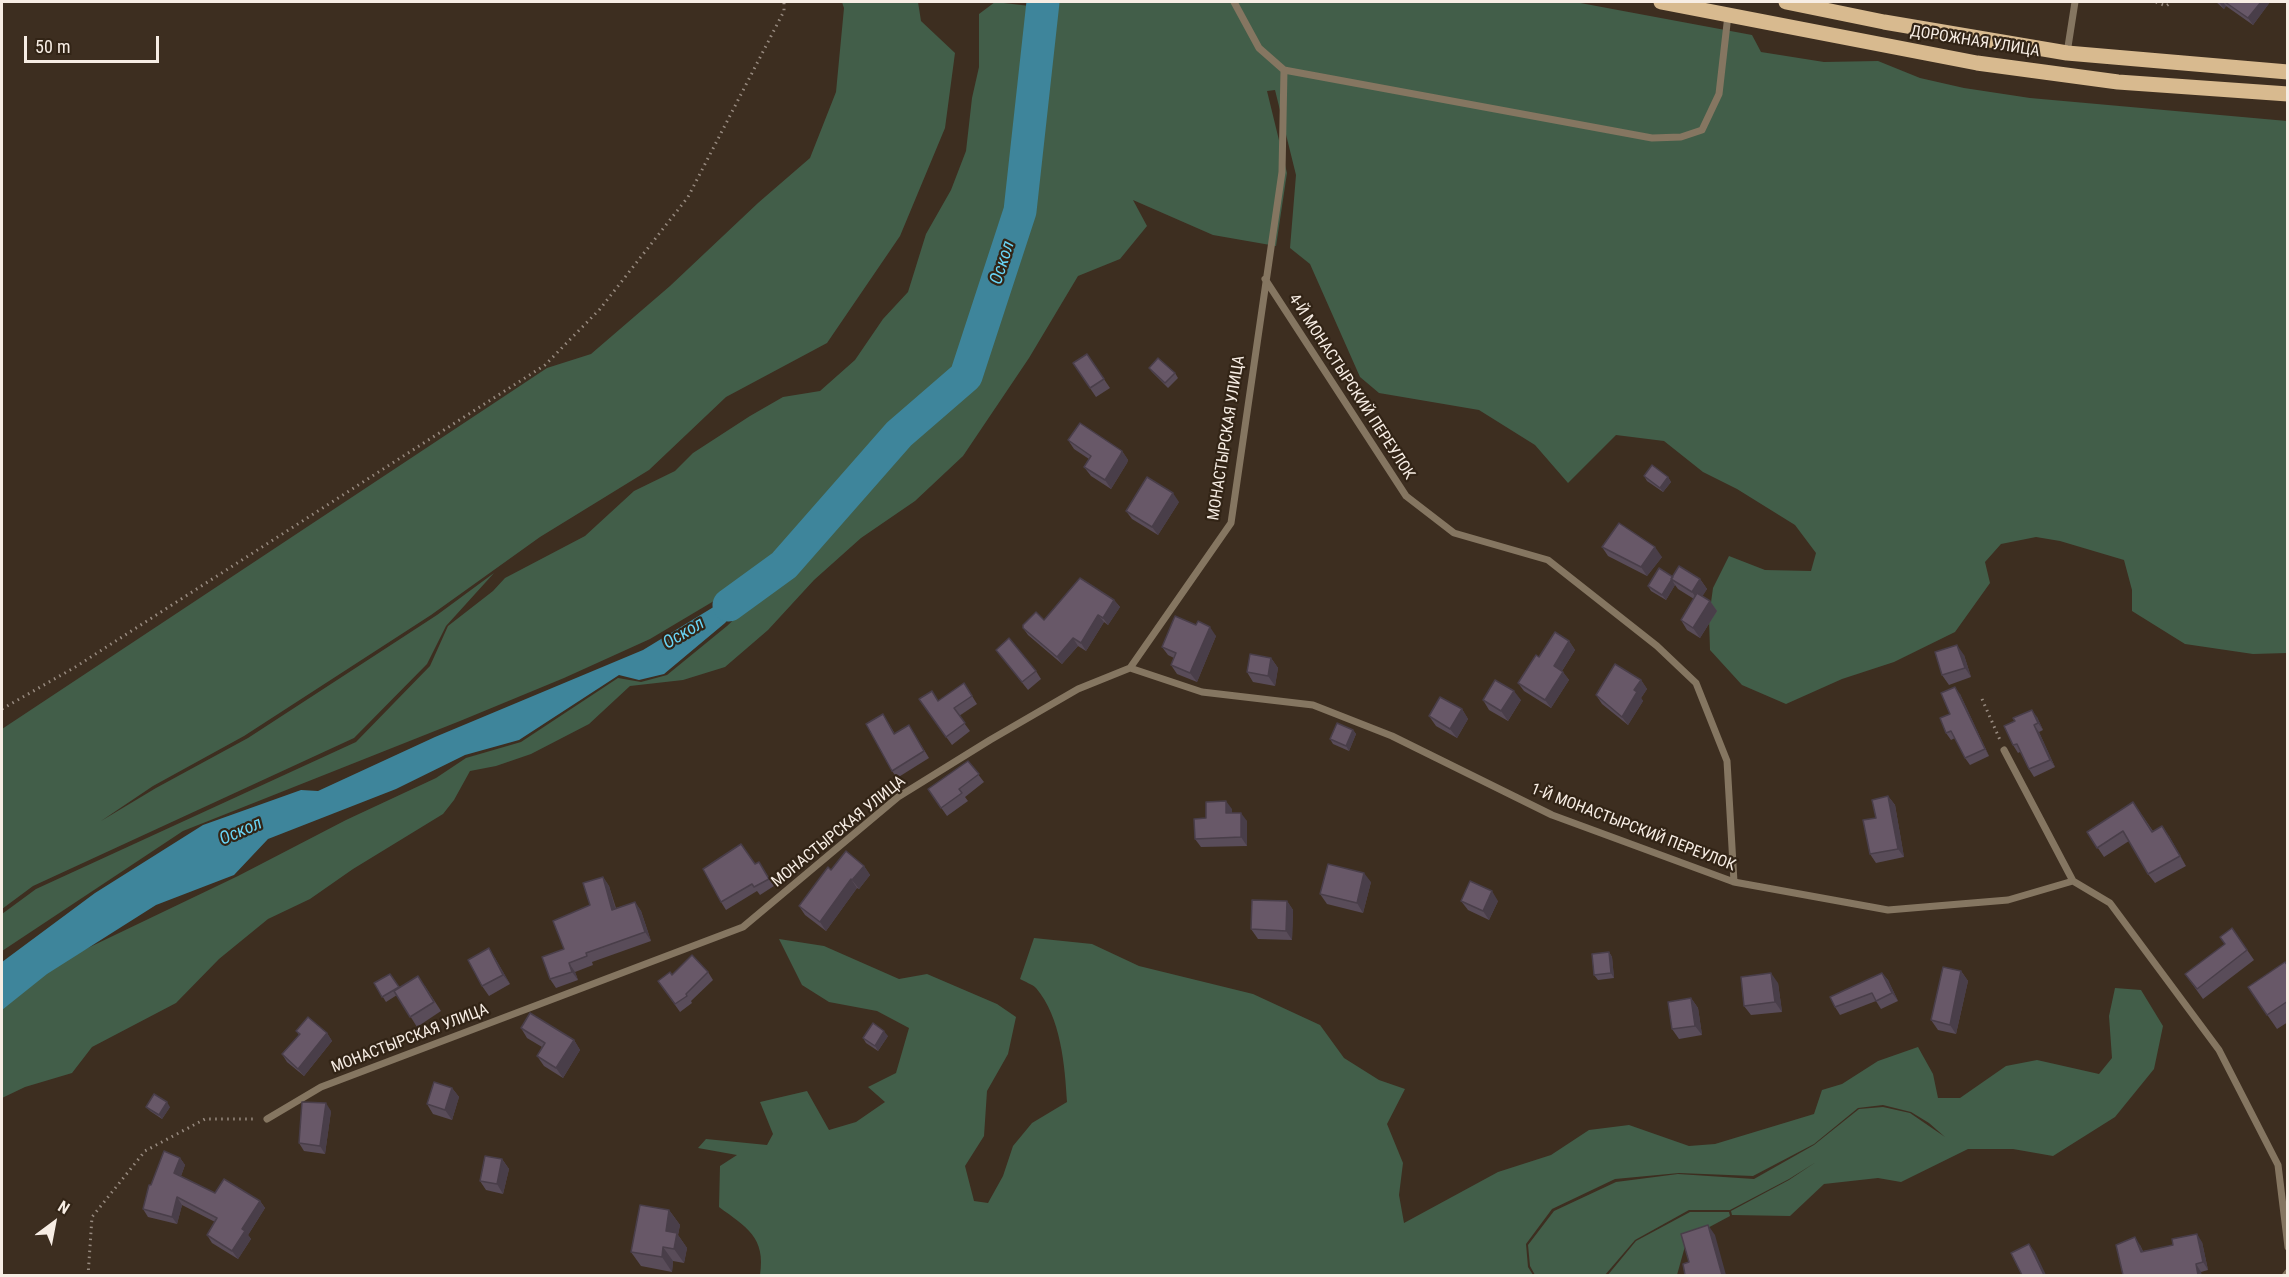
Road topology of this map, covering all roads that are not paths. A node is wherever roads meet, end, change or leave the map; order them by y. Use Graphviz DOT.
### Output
graph roads {
  1 [pos="1234,2"];
  2 [pos="1661,2"];
  3 [pos="1786,2"];
  4 [pos="2075,2"];
  5 [pos="1728,15"];
  6 [pos="2067,53"];
  7 [pos="1284,70"];
  8 [pos="2288,72"];
  9 [pos="2288,94"];
  10 [pos="1265,279"];
  11 [pos="1130,668"];
  12 [pos="2004,750"];
  13 [pos="2073,880"];
  14 [pos="1734,882"];
  15 [pos="267,1119"];
  16 [pos="2288,1247"];
  1 -- 7 [label="lane"];
  2 -- 5 [label="main road, ДОРОЖНАЯ УЛИЦА"];
  3 -- 6 [label="main road, ДОРОЖНАЯ УЛИЦА"];
  4 -- 6 [label="lane"];
  5 -- 7 [label="lane"];
  5 -- 9 [label="main road, ДОРОЖНАЯ УЛИЦА"];
  6 -- 8 [label="main road, ДОРОЖНАЯ УЛИЦА"];
  7 -- 10 [label="lane, МОНАСТЫРСКАЯ УЛИЦА"];
  10 -- 11 [label="lane, МОНАСТЫРСКАЯ УЛИЦА"];
  10 -- 14 [label="lane, 4-Й МОНАСТЫРСКИЙ ПЕРЕУЛОК"];
  11 -- 14 [label="lane, 1-Й МОНАСТЫРСКИЙ ПЕРЕУЛОК"];
  11 -- 15 [label="lane, МОНАСТЫРСКАЯ УЛИЦА"];
  12 -- 13 [label="lane"];
  13 -- 14 [label="lane, 1-Й МОНАСТЫРСКИЙ ПЕРЕУЛОК"];
  13 -- 16 [label="lane"];
}
